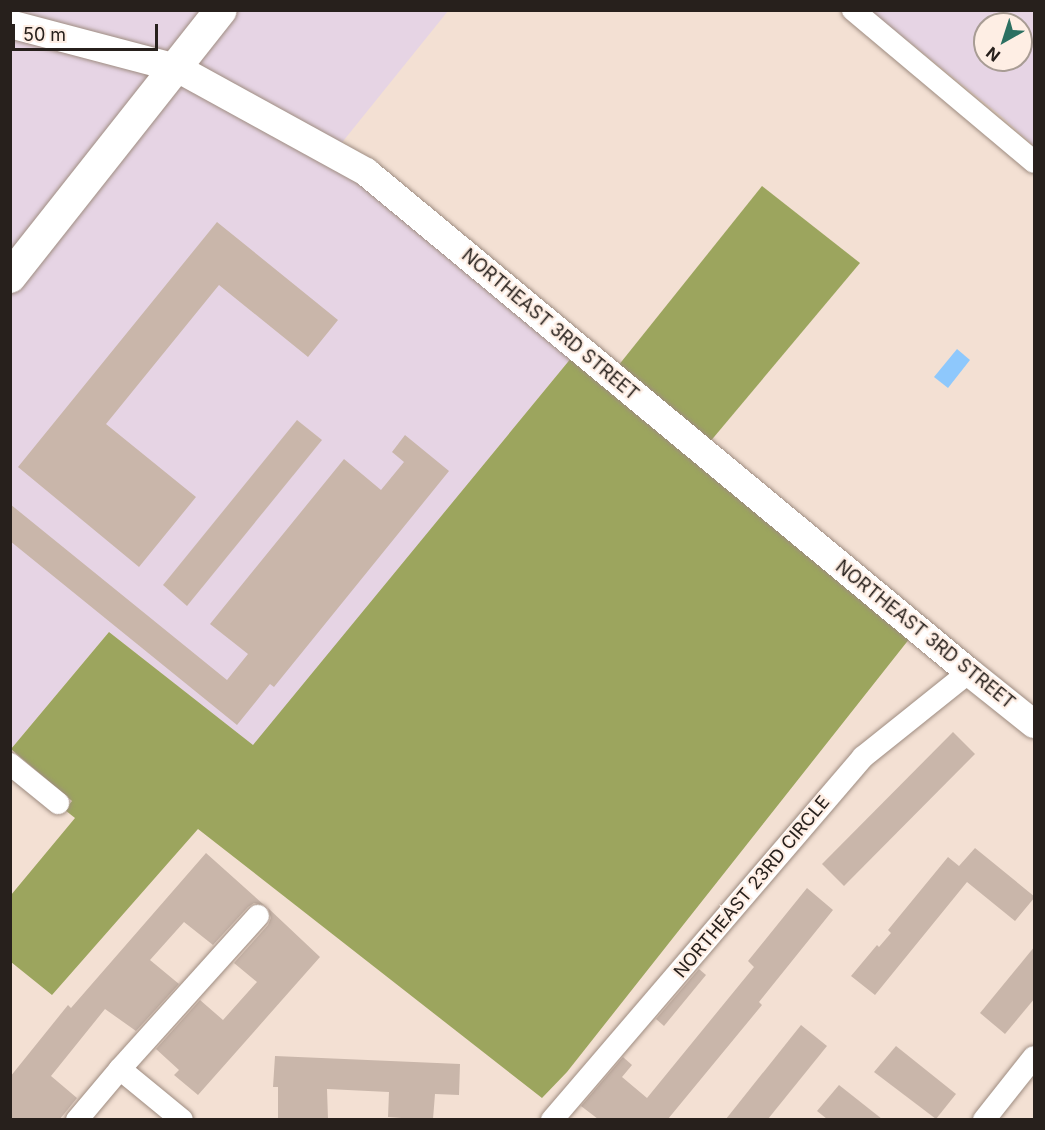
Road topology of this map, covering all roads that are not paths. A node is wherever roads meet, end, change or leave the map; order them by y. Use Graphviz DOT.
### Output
graph roads {
  1 [pos="221,10"];
  2 [pos="853,10"];
  3 [pos="10,24"];
  4 [pos="177,68"];
  5 [pos="1035,162"];
  6 [pos="10,277"];
  7 [pos="969,672"];
  8 [pos="1035,724"];
  9 [pos="10,764"];
  10 [pos="58,803"];
  11 [pos="258,916"];
  12 [pos="1035,1057"];
  13 [pos="120,1069"];
  14 [pos="77,1119"];
  15 [pos="182,1119"];
  16 [pos="552,1119"];
  17 [pos="984,1119"];
  1 -- 4 [label="main road"];
  2 -- 5 [label="street"];
  3 -- 4 [label="street, NORTHEAST 3RD STREET"];
  4 -- 6 [label="main road"];
  4 -- 7 [label="street, NORTHEAST 3RD STREET"];
  7 -- 8 [label="street, NORTHEAST 3RD STREET"];
  7 -- 16 [label="street, NORTHEAST 23RD CIRCLE"];
  9 -- 10 [label="street"];
  11 -- 13 [label="street"];
  12 -- 17 [label="street"];
  13 -- 14 [label="street"];
  13 -- 15 [label="street"];
}
